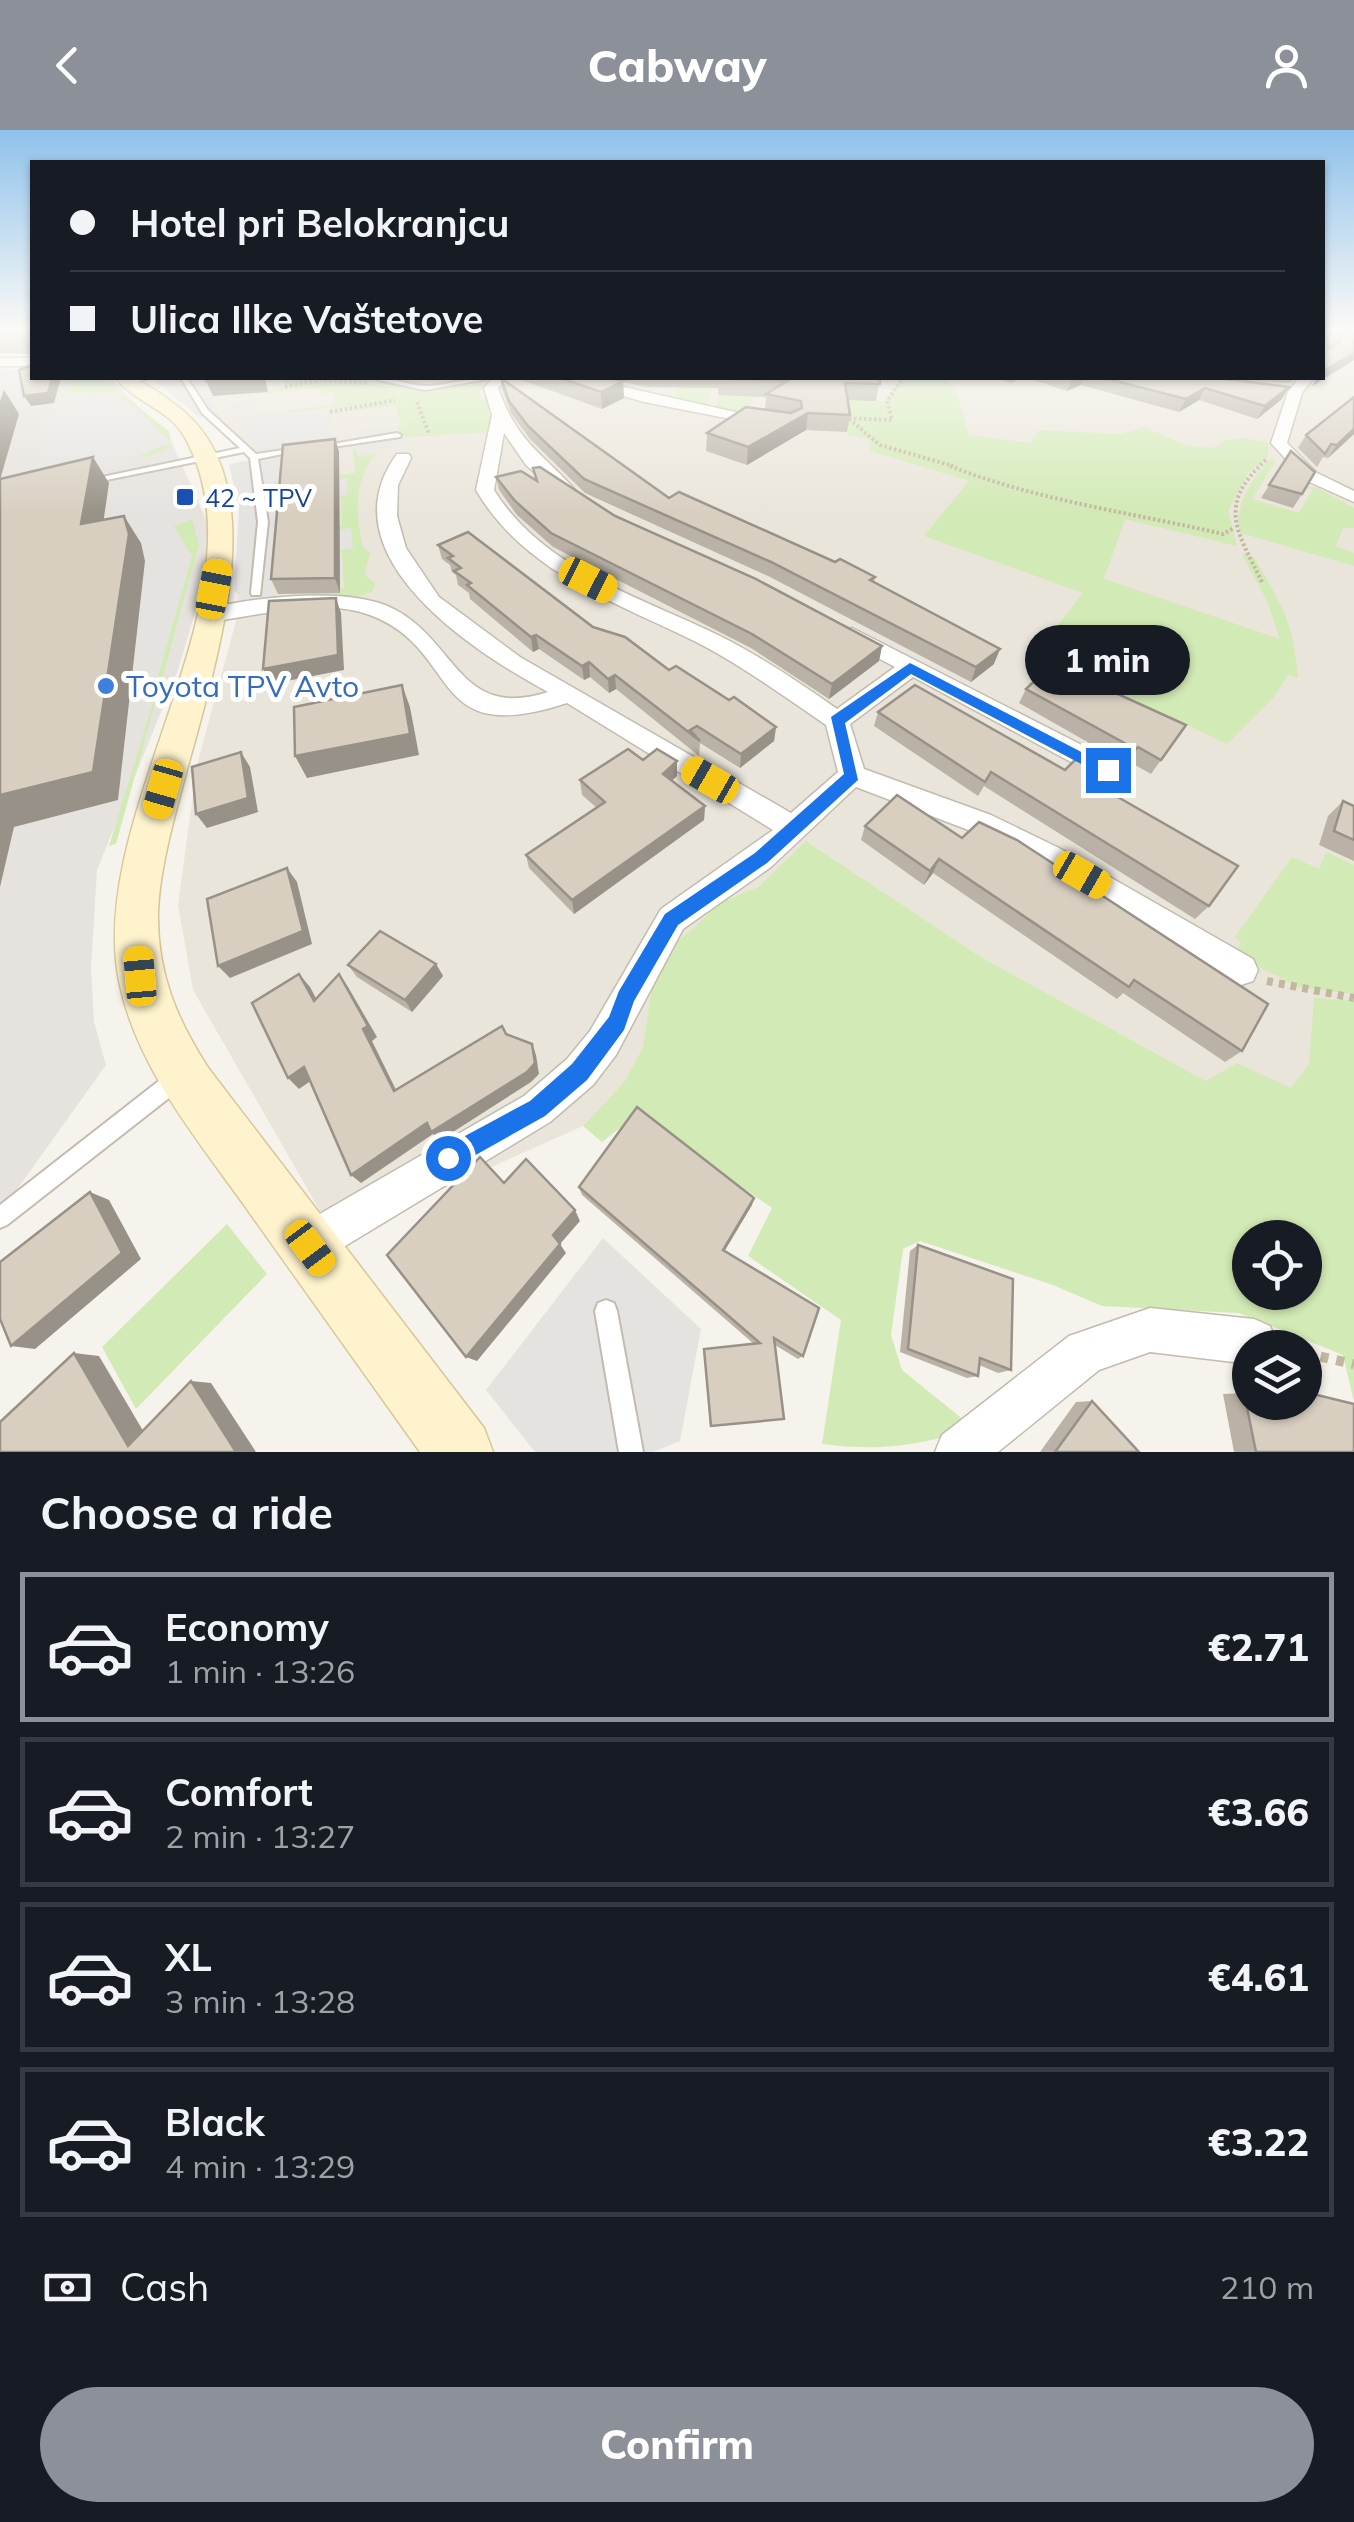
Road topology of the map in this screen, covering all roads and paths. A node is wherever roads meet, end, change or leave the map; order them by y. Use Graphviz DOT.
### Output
graph roads {
  1 [pos="148,392"];
  2 [pos="193,392"];
  3 [pos="492,392"];
  4 [pos="626,392"];
  5 [pos="893,392"];
  6 [pos="1286,392"];
  7 [pos="401,398"];
  8 [pos="330,412"];
  9 [pos="500,415"];
  10 [pos="848,418"];
  11 [pos="790,422"];
  12 [pos="398,435"];
  13 [pos="234,454"];
  14 [pos="1287,457"];
  15 [pos="403,458"];
  16 [pos="950,466"];
  17 [pos="973,471"];
  18 [pos="79,482"];
  19 [pos="1352,497"];
  20 [pos="592,507"];
  21 [pos="1234,528"];
  22 [pos="1262,582"];
  23 [pos="256,593"];
  24 [pos="209,615"];
  25 [pos="824,620"];
  26 [pos="910,668"];
  27 [pos="570,694"];
  28 [pos="837,721"];
  29 [pos="1108,770"];
  30 [pos="852,776"];
  31 [pos="792,828"];
  32 [pos="1241,970"];
  33 [pos="1278,986"];
  34 [pos="1354,998"];
  35 [pos="185,1074"];
  36 [pos="0,1218"];
  37 [pos="307,1245"];
  38 [pos="606,1310"];
  39 [pos="1232,1339"];
  40 [pos="1322,1357"];
  41 [pos="1354,1364"];
  42 [pos="460,1452"];
  43 [pos="631,1452"];
  44 [pos="959,1452"];
  1 -- 13 [label="main road"];
  2 -- 13 [label="lane"];
  3 -- 9 [label="street"];
  4 -- 11 [label="street"];
  5 -- 10 [label="path"];
  6 -- 14 [label="street"];
  7 -- 8 [label="path"];
  9 -- 20 [label="street"];
  9 -- 28 [label="street"];
  10 -- 11 [label="path"];
  10 -- 16 [label="path"];
  12 -- 13 [label="lane"];
  13 -- 18 [label="lane"];
  13 -- 23 [label="lane"];
  13 -- 24 [label="main road"];
  14 -- 19 [label="street"];
  14 -- 21 [label="path"];
  15 -- 27 [label="street"];
  16 -- 17 [label="path"];
  16 -- 21 [label="path"];
  21 -- 22 [label="path"];
  24 -- 27 [label="street"];
  24 -- 35 [label="main road"];
  25 -- 26 [label="street"];
  26 -- 28 [label="street"];
  26 -- 29 [label="street"];
  27 -- 31 [label="street"];
  28 -- 30 [label="street"];
  30 -- 31 [label="street"];
  30 -- 32 [label="street"];
  31 -- 37 [label="street"];
  33 -- 34 [label="path"];
  35 -- 36 [label="lane"];
  35 -- 37 [label="main road"];
  37 -- 42 [label="main road"];
  38 -- 43 [label="lane"];
  39 -- 44 [label="street"];
  40 -- 41 [label="path"];
}
